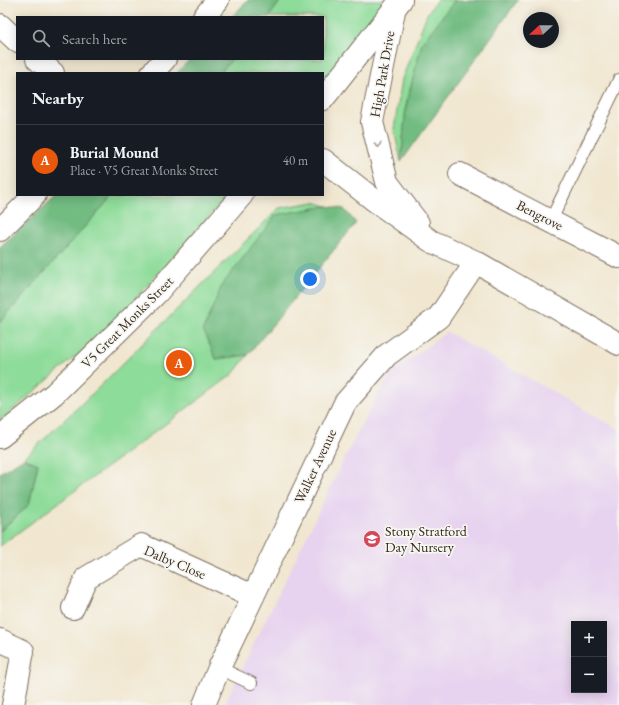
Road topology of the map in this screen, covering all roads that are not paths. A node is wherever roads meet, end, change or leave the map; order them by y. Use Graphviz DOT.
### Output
graph roads {
  1 [pos="218,0"];
  2 [pos="397,5"];
  3 [pos="205,16"];
  4 [pos="0,25"];
  5 [pos="16,40"];
  6 [pos="38,60"];
  7 [pos="164,60"];
  8 [pos="52,72"];
  9 [pos="153,72"];
  10 [pos="619,80"];
  11 [pos="324,98"];
  12 [pos="324,161"];
  13 [pos="460,174"];
  14 [pos="34,196"];
  15 [pos="241,196"];
  16 [pos="551,220"];
  17 [pos="0,230"];
  18 [pos="430,241"];
  19 [pos="619,257"];
  20 [pos="476,262"];
  21 [pos="619,344"];
  22 [pos="0,437"];
  23 [pos="253,596"];
  24 [pos="73,608"];
  25 [pos="0,640"];
  26 [pos="219,668"];
  27 [pos="251,683"];
  28 [pos="13,705"];
  29 [pos="204,705"];
  1 -- 3 [label="street"];
  2 -- 11 [label="street"];
  2 -- 18 [label="street, High Park Drive, one-way"];
  4 -- 5 [label="street"];
  6 -- 8 [label="street"];
  7 -- 9 [label="street"];
  10 -- 16 [label="lane"];
  12 -- 18 [label="street, High Park Drive"];
  13 -- 16 [label="street, Bengrove"];
  14 -- 17 [label="street"];
  15 -- 22 [label="street, V5 Great Monks Street"];
  16 -- 19 [label="street, Bengrove"];
  18 -- 20 [label="street, High Park Drive"];
  20 -- 21 [label="street, High Park Drive"];
  20 -- 23 [label="street, Walker Avenue"];
  23 -- 24 [label="street, Dalby Close"];
  23 -- 26 [label="street, Walker Avenue"];
  25 -- 28 [label="street"];
  26 -- 27 [label="lane"];
  26 -- 29 [label="street, Walker Avenue"];
}
